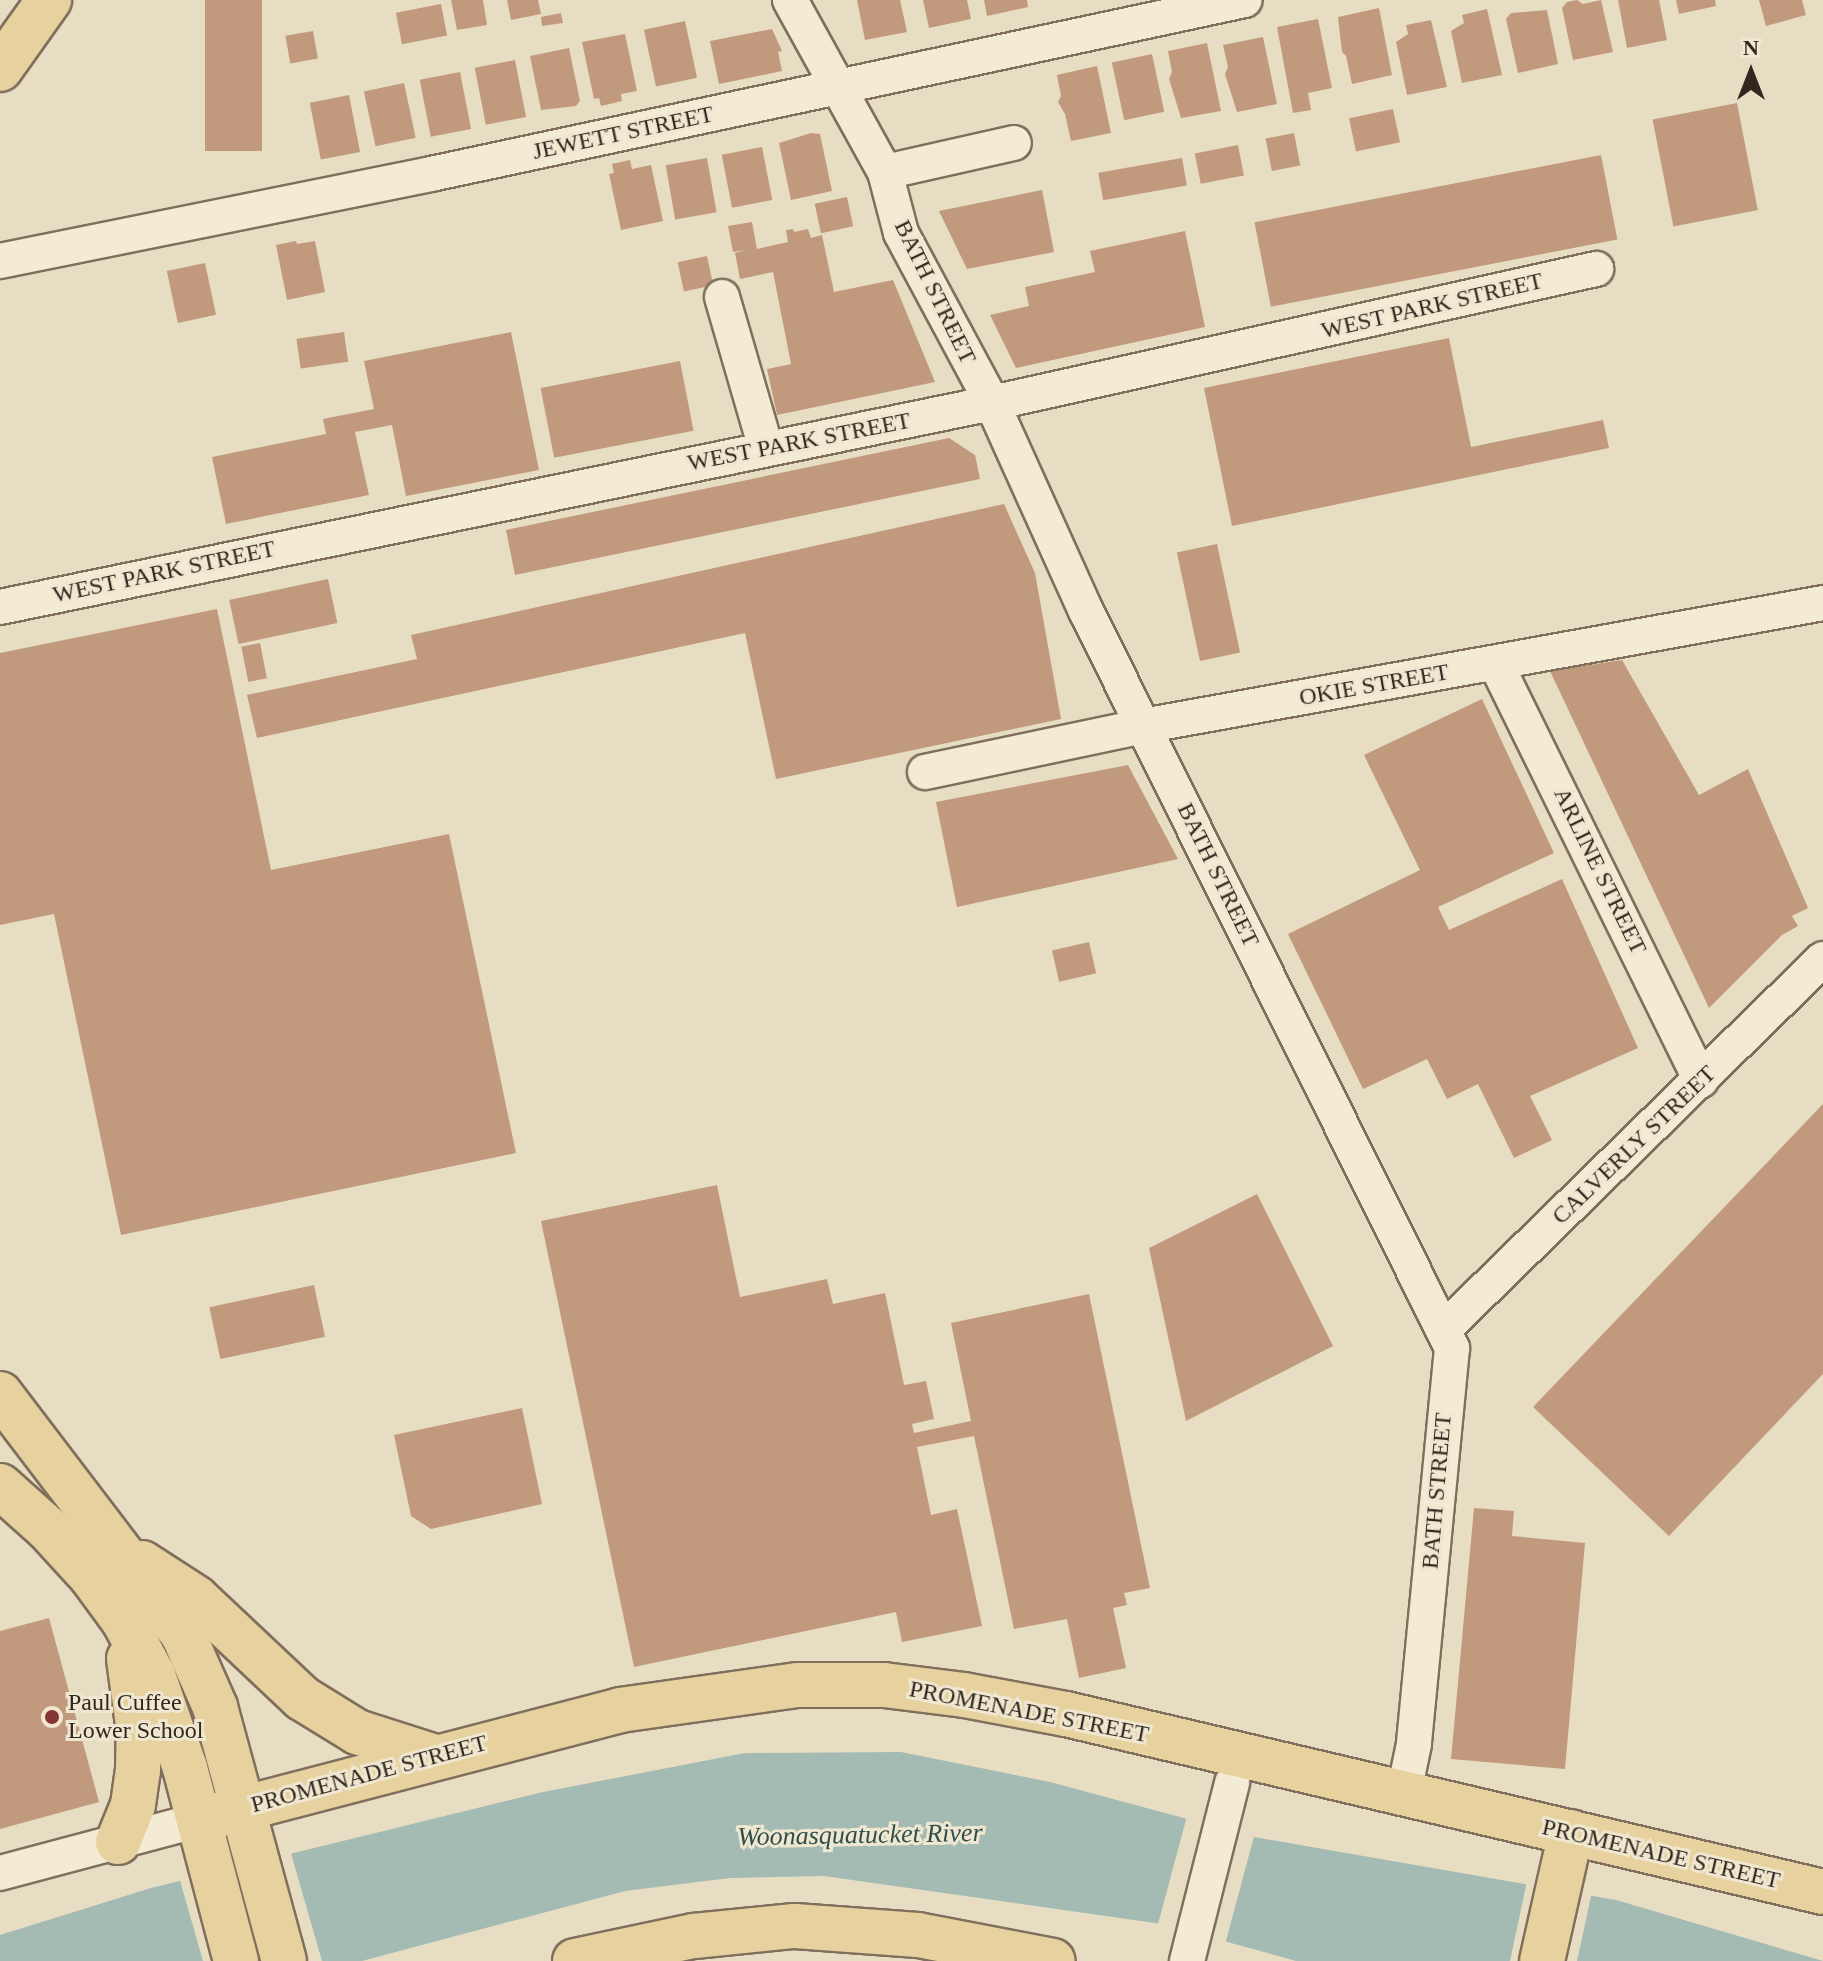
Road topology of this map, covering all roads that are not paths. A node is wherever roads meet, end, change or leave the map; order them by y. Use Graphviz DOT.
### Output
graph roads {
  1 [pos="49,0"];
  2 [pos="790,0"];
  3 [pos="1245,0"];
  4 [pos="0,69"];
  5 [pos="839,87"];
  6 [pos="1014,143"];
  7 [pos="885,172"];
  8 [pos="0,261"];
  9 [pos="1596,269"];
  10 [pos="722,297"];
  11 [pos="992,403"];
  12 [pos="766,448"];
  13 [pos="1823,603"];
  14 [pos="0,607"];
  15 [pos="1496,664"];
  16 [pos="1143,726"];
  17 [pos="925,772"];
  18 [pos="1823,959"];
  19 [pos="1701,1080"];
  20 [pos="1443,1330"];
  21 [pos="0,1394"];
  22 [pos="39,1446"];
  23 [pos="0,1487"];
  24 [pos="122,1552"];
  25 [pos="124,1621"];
  26 [pos="436,1757"];
  27 [pos="1404,1792"];
  28 [pos="1230,1794"];
  29 [pos="246,1822"];
  30 [pos="1571,1832"];
  31 [pos="203,1834"];
  32 [pos="118,1842"];
  33 [pos="0,1873"];
  34 [pos="1823,1892"];
  35 [pos="1188,1956"];
  36 [pos="236,1961"];
  37 [pos="284,1961"];
  38 [pos="575,1961"];
  39 [pos="1053,1961"];
  40 [pos="1542,1961"];
  1 -- 4 [label="main road"];
  2 -- 5 [label="street, BATH STREET"];
  3 -- 5 [label="street, JEWETT STREET"];
  5 -- 7 [label="street, BATH STREET"];
  5 -- 8 [label="street, JEWETT STREET"];
  6 -- 7 [label="street"];
  7 -- 11 [label="street, BATH STREET"];
  9 -- 11 [label="street, WEST PARK STREET"];
  10 -- 12 [label="street"];
  11 -- 12 [label="street, WEST PARK STREET"];
  11 -- 16 [label="street, BATH STREET"];
  12 -- 14 [label="street, WEST PARK STREET"];
  13 -- 15 [label="street, OKIE STREET"];
  15 -- 16 [label="street, OKIE STREET"];
  15 -- 19 [label="street, ARLINE STREET"];
  16 -- 17 [label="street, OKIE STREET"];
  16 -- 20 [label="street, BATH STREET"];
  18 -- 19 [label="street, CALVERLY STREET"];
  19 -- 20 [label="street, CALVERLY STREET"];
  20 -- 27 [label="street, BATH STREET"];
  21 -- 22 [label="main road"];
  22 -- 23 [label="main road"];
  22 -- 24 [label="main road"];
  23 -- 25 [label="main road"];
  24 -- 26 [label="main road"];
  24 -- 29 [label="main road"];
  25 -- 31 [label="main road"];
  25 -- 32 [label="main road"];
  26 -- 27 [label="main road, PROMENADE STREET"];
  26 -- 29 [label="main road, PROMENADE STREET"];
  27 -- 30 [label="main road, PROMENADE STREET"];
  28 -- 35 [label="street"];
  29 -- 31 [label="main road, PROMENADE STREET"];
  29 -- 37 [label="main road"];
  30 -- 34 [label="main road, PROMENADE STREET"];
  30 -- 40 [label="main road"];
  31 -- 32 [label="street, PROMENADE STREET"];
  31 -- 36 [label="main road"];
  32 -- 33 [label="street, PROMENADE STREET"];
  38 -- 39 [label="main road"];
}
